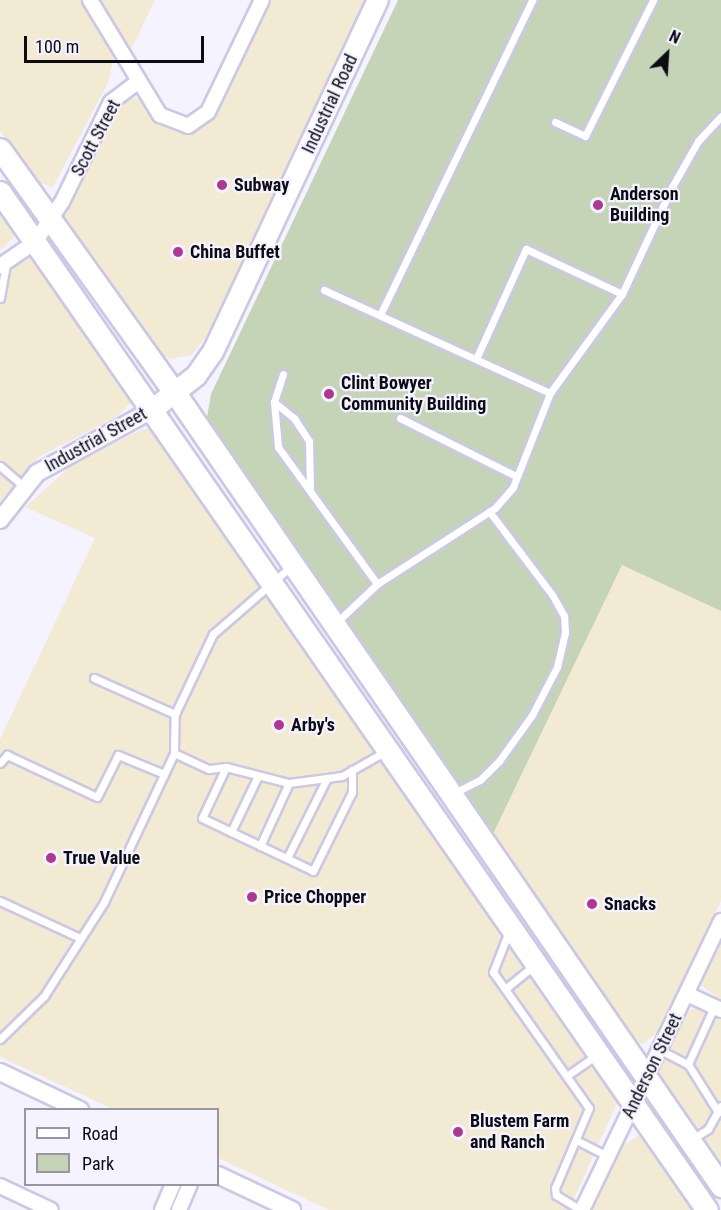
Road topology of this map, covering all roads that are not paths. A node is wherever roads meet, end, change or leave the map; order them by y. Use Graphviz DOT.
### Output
graph roads {
  1 [pos="90,0"];
  2 [pos="262,0"];
  3 [pos="378,0"];
  4 [pos="532,0"];
  5 [pos="651,1"];
  6 [pos="138,82"];
  7 [pos="721,116"];
  8 [pos="555,122"];
  9 [pos="0,149"];
  10 [pos="0,192"];
  11 [pos="50,221"];
  12 [pos="35,242"];
  13 [pos="3,265"];
  14 [pos="324,290"];
  15 [pos="622,294"];
  16 [pos="0,298"];
  17 [pos="380,315"];
  18 [pos="476,359"];
  19 [pos="283,374"];
  20 [pos="175,393"];
  21 [pos="550,393"];
  22 [pos="274,402"];
  23 [pos="152,410"];
  24 [pos="400,418"];
  25 [pos="0,466"];
  26 [pos="514,475"];
  27 [pos="24,486"];
  28 [pos="310,490"];
  29 [pos="489,511"];
  30 [pos="0,520"];
  31 [pos="290,567"];
  32 [pos="378,584"];
  33 [pos="273,585"];
  34 [pos="333,626"];
  35 [pos="94,678"];
  36 [pos="175,714"];
  37 [pos="388,750"];
  38 [pos="174,753"];
  39 [pos="0,763"];
  40 [pos="226,767"];
  41 [pos="352,770"];
  42 [pos="164,774"];
  43 [pos="258,776"];
  44 [pos="326,780"];
  45 [pos="289,783"];
  46 [pos="451,795"];
  47 [pos="231,832"];
  48 [pos="260,846"];
  49 [pos="287,858"];
  50 [pos="0,901"];
  51 [pos="721,921"];
  52 [pos="511,928"];
  53 [pos="78,937"];
  54 [pos="536,963"];
  55 [pos="505,989"];
  56 [pos="687,994"];
  57 [pos="717,1009"];
  58 [pos="0,1039"];
  59 [pos="660,1050"];
  60 [pos="600,1053"];
  61 [pos="688,1064"];
  62 [pos="0,1072"];
  63 [pos="568,1075"];
  64 [pos="647,1077"];
  65 [pos="635,1102"];
  66 [pos="76,1108"];
  67 [pos="720,1109"];
  68 [pos="690,1140"];
  69 [pos="578,1141"];
  70 [pos="609,1156"];
  71 [pos="219,1174"];
  72 [pos="720,1183"];
  73 [pos="0,1186"];
  74 [pos="173,1186"];
  75 [pos="190,1186"];
  76 [pos="51,1210"];
  77 [pos="162,1210"];
  78 [pos="179,1210"];
  79 [pos="292,1210"];
  80 [pos="581,1210"];
  81 [pos="707,1210"];
  1 -- 6 [label="street"];
  2 -- 6 [label="street"];
  3 -- 20 [label="main road, Industrial Road"];
  4 -- 17 [label="lane"];
  5 -- 8 [label="lane"];
  6 -- 11 [label="street, Scott Street"];
  7 -- 15 [label="lane"];
  9 -- 11 [label="main road"];
  10 -- 12 [label="main road"];
  11 -- 12 [label="street, Scott Street"];
  11 -- 20 [label="main road"];
  12 -- 13 [label="street, Scott Street"];
  12 -- 23 [label="main road"];
  13 -- 16 [label="lane"];
  14 -- 17 [label="lane"];
  15 -- 18 [label="lane"];
  15 -- 21 [label="lane"];
  17 -- 18 [label="lane"];
  18 -- 21 [label="lane"];
  19 -- 22 [label="lane"];
  20 -- 23 [label="main road, Industrial Street"];
  20 -- 31 [label="main road"];
  21 -- 26 [label="lane"];
  22 -- 28 [label="lane"];
  22 -- 28 [label="lane"];
  23 -- 27 [label="street, Industrial Street"];
  23 -- 33 [label="main road"];
  24 -- 26 [label="lane"];
  25 -- 27 [label="lane"];
  26 -- 29 [label="lane"];
  27 -- 30 [label="street, Industrial Street"];
  28 -- 32 [label="lane"];
  29 -- 32 [label="lane"];
  29 -- 46 [label="lane"];
  31 -- 33 [label="lane"];
  31 -- 34 [label="main road"];
  32 -- 34 [label="lane"];
  33 -- 36 [label="lane"];
  33 -- 37 [label="main road"];
  34 -- 46 [label="main road"];
  35 -- 36 [label="lane"];
  36 -- 38 [label="lane"];
  37 -- 41 [label="lane"];
  37 -- 52 [label="main road"];
  38 -- 40 [label="lane"];
  38 -- 42 [label="lane"];
  39 -- 42 [label="lane"];
  40 -- 43 [label="lane"];
  40 -- 47 [label="lane"];
  41 -- 44 [label="lane"];
  41 -- 49 [label="lane"];
  42 -- 53 [label="lane"];
  43 -- 45 [label="lane"];
  43 -- 47 [label="lane"];
  44 -- 45 [label="lane"];
  44 -- 49 [label="lane"];
  45 -- 48 [label="lane"];
  46 -- 64 [label="main road"];
  47 -- 48 [label="lane"];
  48 -- 49 [label="lane"];
  50 -- 53 [label="lane"];
  51 -- 56 [label="street, Anderson Street"];
  52 -- 54 [label="main road"];
  52 -- 55 [label="lane"];
  53 -- 58 [label="lane"];
  54 -- 55 [label="lane"];
  54 -- 60 [label="main road"];
  55 -- 63 [label="lane"];
  56 -- 57 [label="street"];
  56 -- 59 [label="street, Anderson Street"];
  57 -- 61 [label="lane"];
  59 -- 61 [label="lane"];
  59 -- 64 [label="street, Anderson Street"];
  60 -- 63 [label="lane"];
  60 -- 65 [label="main road"];
  61 -- 67 [label="lane"];
  62 -- 66 [label="street"];
  63 -- 69 [label="lane"];
  64 -- 65 [label="street, Anderson Street"];
  64 -- 68 [label="main road"];
  65 -- 70 [label="street, Anderson Street"];
  65 -- 81 [label="main road"];
  67 -- 68 [label="lane"];
  68 -- 72 [label="main road"];
  69 -- 70 [label="lane"];
  69 -- 80 [label="lane"];
  70 -- 80 [label="street, Anderson Street"];
  71 -- 79 [label="street"];
  73 -- 76 [label="street"];
  74 -- 77 [label="street"];
  75 -- 78 [label="street"];
}
